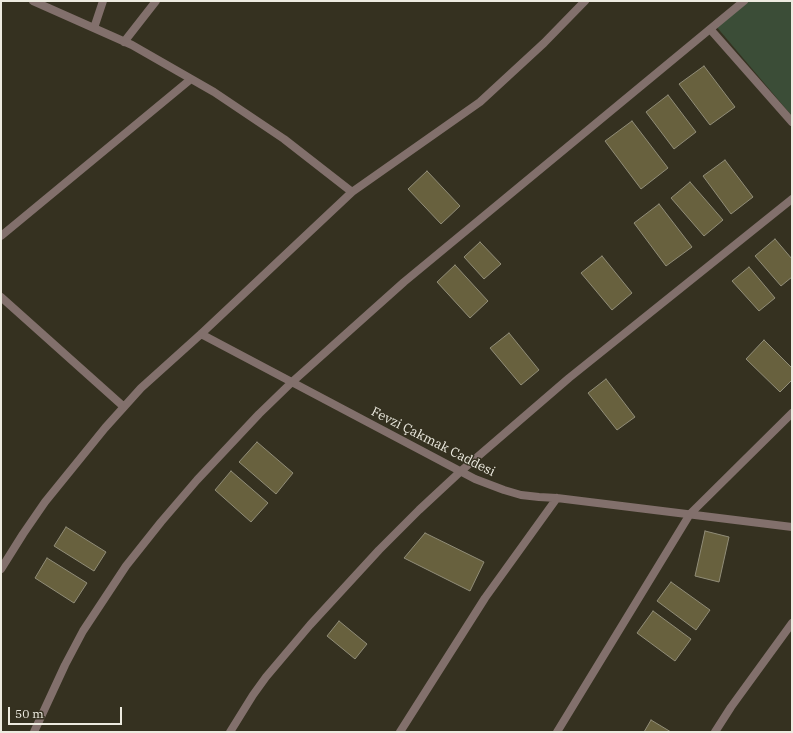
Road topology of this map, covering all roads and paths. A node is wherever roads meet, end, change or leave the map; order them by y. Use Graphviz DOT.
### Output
graph roads {
  1 [pos="33,1"];
  2 [pos="103,1"];
  3 [pos="156,1"];
  4 [pos="585,1"];
  5 [pos="744,1"];
  6 [pos="94,28"];
  7 [pos="710,29"];
  8 [pos="124,42"];
  9 [pos="192,78"];
  10 [pos="792,122"];
  11 [pos="352,192"];
  12 [pos="792,198"];
  13 [pos="1,236"];
  14 [pos="1,297"];
  15 [pos="201,334"];
  16 [pos="291,382"];
  17 [pos="124,407"];
  18 [pos="792,413"];
  19 [pos="461,471"];
  20 [pos="557,498"];
  21 [pos="690,514"];
  22 [pos="792,527"];
  23 [pos="1,569"];
  24 [pos="792,623"];
  25 [pos="34,732"];
  26 [pos="230,732"];
  27 [pos="400,732"];
  28 [pos="557,732"];
  29 [pos="715,732"];
  1 -- 6 [label="street"];
  2 -- 6 [label="street"];
  3 -- 8 [label="street"];
  4 -- 11 [label="street"];
  5 -- 7 [label="street"];
  6 -- 8 [label="street"];
  7 -- 10 [label="street"];
  7 -- 16 [label="street"];
  8 -- 9 [label="street"];
  9 -- 11 [label="street"];
  9 -- 13 [label="street"];
  11 -- 15 [label="street"];
  12 -- 19 [label="street"];
  14 -- 17 [label="street"];
  15 -- 16 [label="street, Fevzi Çakmak Caddesi"];
  15 -- 17 [label="street"];
  16 -- 19 [label="street, Fevzi Çakmak Caddesi"];
  16 -- 25 [label="street"];
  17 -- 23 [label="street"];
  18 -- 21 [label="street"];
  19 -- 20 [label="street, Fevzi Çakmak Caddesi"];
  19 -- 26 [label="street"];
  20 -- 21 [label="street, Fevzi Çakmak Caddesi"];
  20 -- 27 [label="street"];
  21 -- 22 [label="street, Fevzi Çakmak Caddesi"];
  21 -- 28 [label="street"];
  24 -- 29 [label="street"];
}
